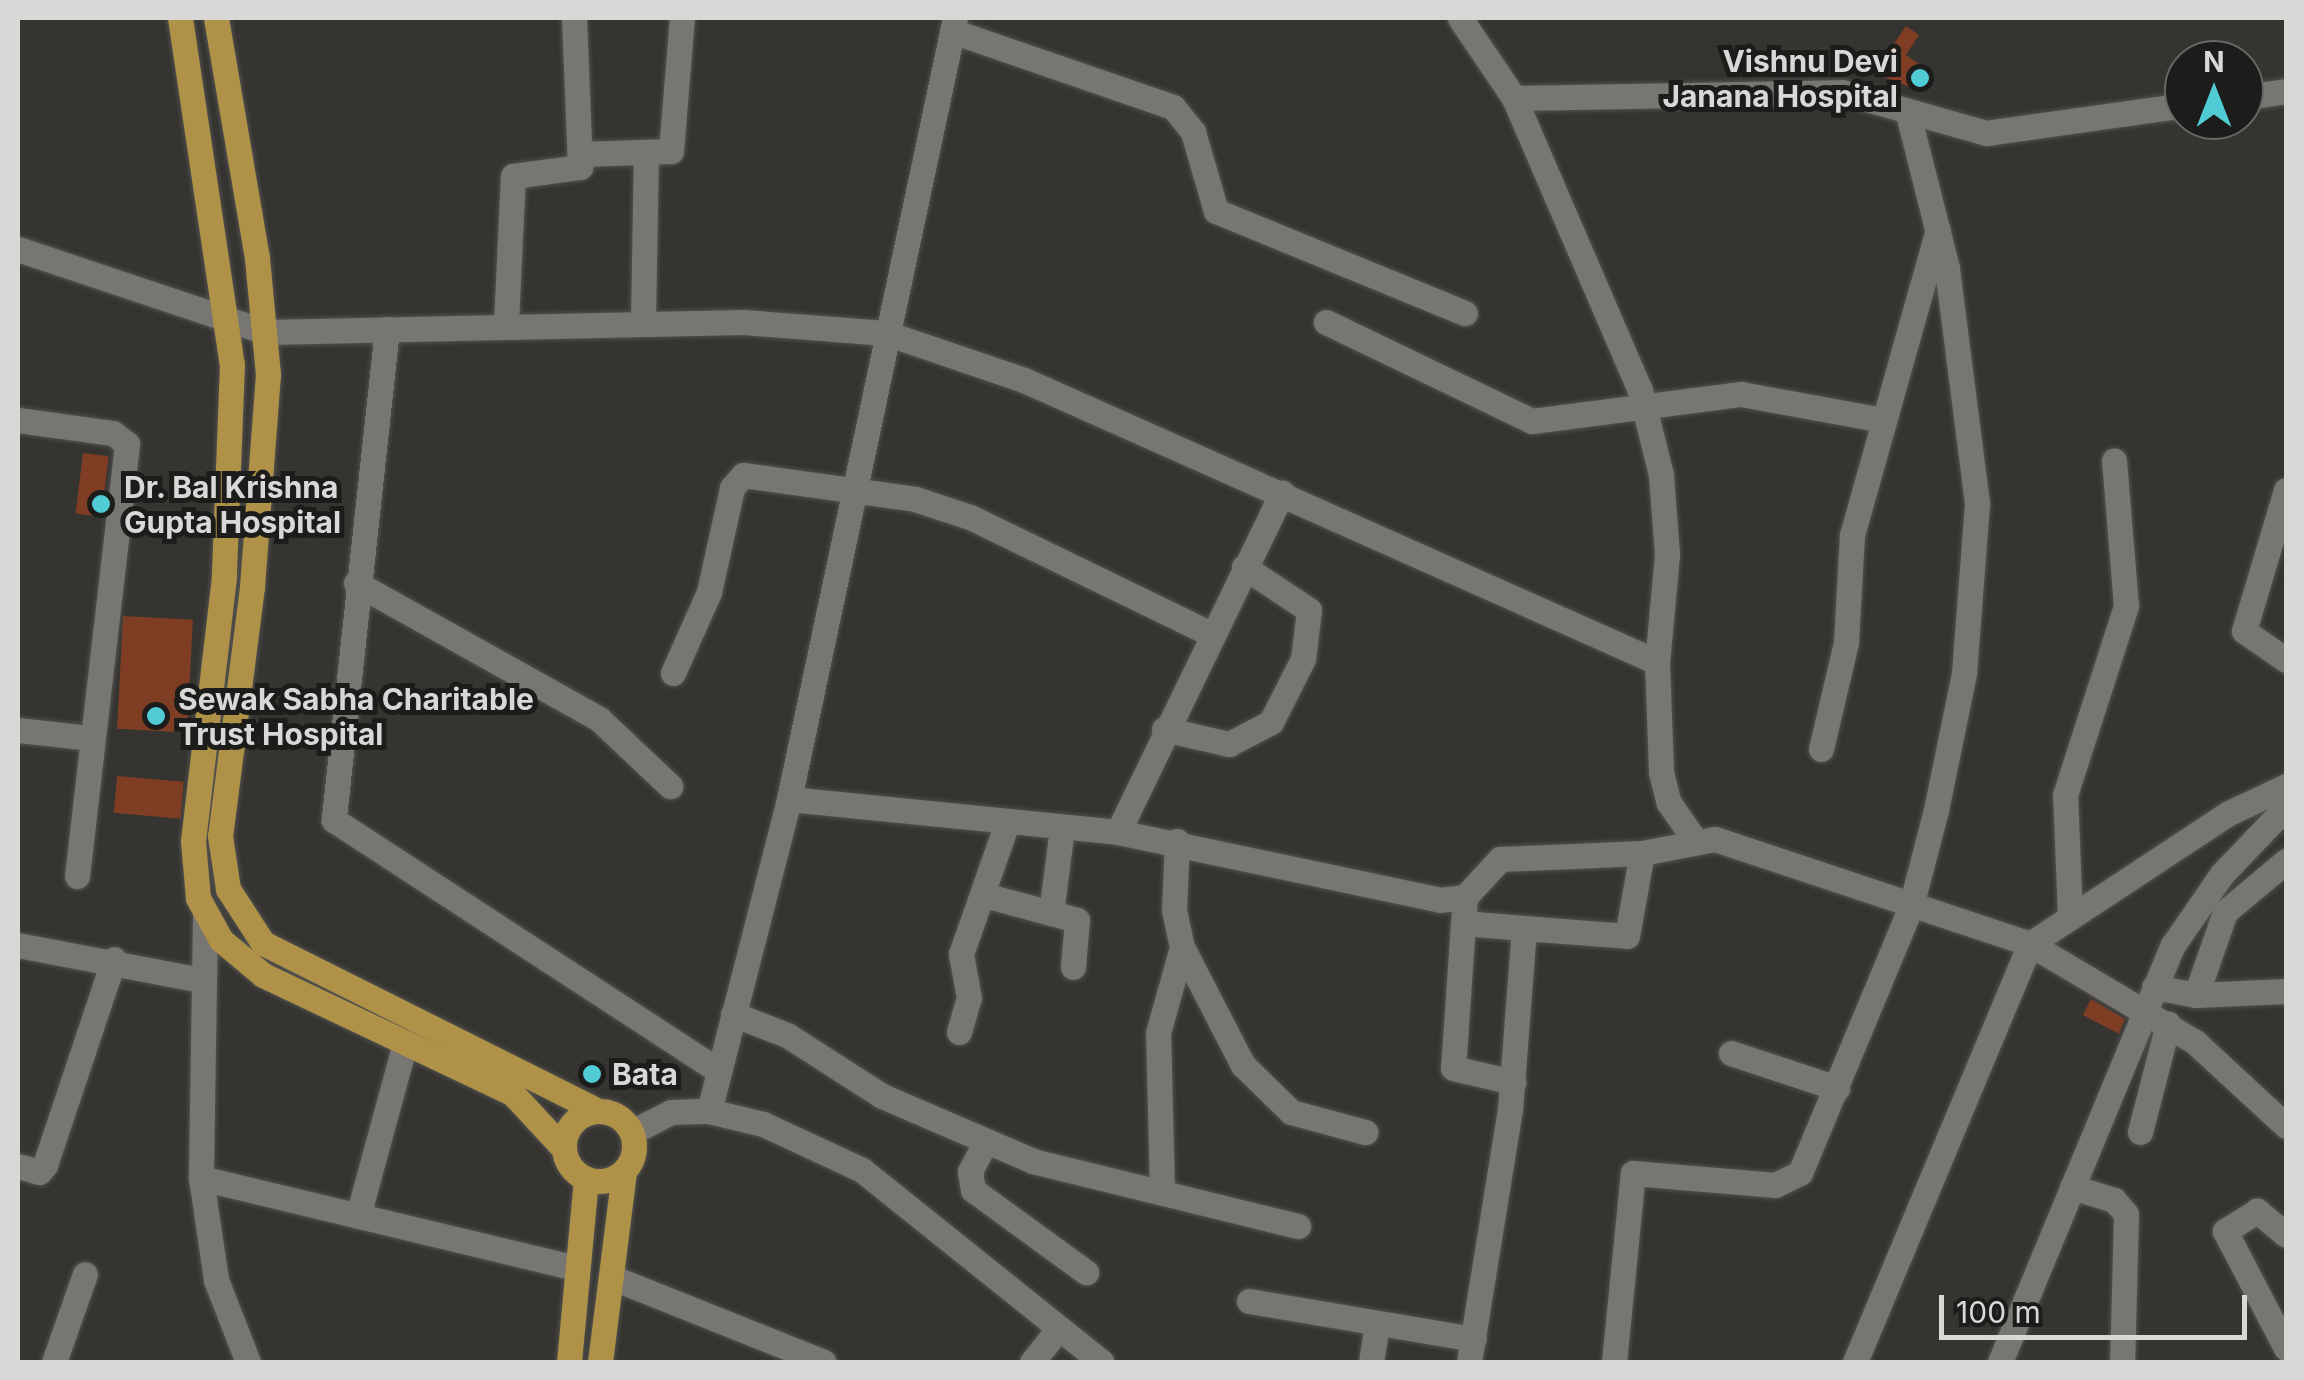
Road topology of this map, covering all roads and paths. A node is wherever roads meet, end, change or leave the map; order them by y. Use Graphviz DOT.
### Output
graph roads {
  1 [pos="180,18"];
  2 [pos="216,18"];
  3 [pos="574,18"];
  4 [pos="682,18"];
  5 [pos="1460,18"];
  6 [pos="954,24"];
  7 [pos="1514,98"];
  8 [pos="2164,108"];
  9 [pos="1908,114"];
  10 [pos="580,154"];
  11 [pos="646,156"];
  12 [pos="1939,226"];
  13 [pos="18,249"];
  14 [pos="1464,313"];
  15 [pos="225,320"];
  16 [pos="643,322"];
  17 [pos="1326,322"];
  18 [pos="506,323"];
  19 [pos="387,329"];
  20 [pos="266,332"];
  21 [pos="886,333"];
  22 [pos="1646,412"];
  23 [pos="18,420"];
  24 [pos="1882,420"];
  25 [pos="2114,460"];
  26 [pos="857,490"];
  27 [pos="2286,490"];
  28 [pos="1282,492"];
  29 [pos="1244,567"];
  30 [pos="356,582"];
  31 [pos="1211,634"];
  32 [pos="2286,660"];
  33 [pos="1657,662"];
  34 [pos="673,673"];
  35 [pos="1164,729"];
  36 [pos="18,730"];
  37 [pos="91,738"];
  38 [pos="1822,749"];
  39 [pos="670,786"];
  40 [pos="2286,786"];
  41 [pos="789,799"];
  42 [pos="2286,807"];
  43 [pos="2229,813"];
  44 [pos="1007,823"];
  45 [pos="1062,828"];
  46 [pos="1118,832"];
  47 [pos="2255,838"];
  48 [pos="1694,839"];
  49 [pos="1176,841"];
  50 [pos="1642,853"];
  51 [pos="2286,861"];
  52 [pos="77,876"];
  53 [pos="984,895"];
  54 [pos="1911,906"];
  55 [pos="1464,910"];
  56 [pos="1051,913"];
  57 [pos="2070,917"];
  58 [pos="205,918"];
  59 [pos="1524,928"];
  60 [pos="18,944"];
  61 [pos="2030,944"];
  62 [pos="1182,948"];
  63 [pos="114,960"];
  64 [pos="1073,966"];
  65 [pos="201,980"];
  66 [pos="2286,990"];
  67 [pos="2196,995"];
  68 [pos="2149,997"];
  69 [pos="732,1014"];
  70 [pos="2168,1024"];
  71 [pos="958,1032"];
  72 [pos="405,1043"];
  73 [pos="1731,1053"];
  74 [pos="718,1070"];
  75 [pos="1513,1082"];
  76 [pos="1837,1088"];
  77 [pos="597,1110"];
  78 [pos="709,1110"];
  79 [pos="2286,1126"];
  80 [pos="632,1132"];
  81 [pos="1365,1132"];
  82 [pos="2140,1132"];
  83 [pos="986,1141"];
  84 [pos="564,1149"];
  85 [pos="18,1166"];
  86 [pos="624,1171"];
  87 [pos="201,1178"];
  88 [pos="586,1179"];
  89 [pos="2072,1186"];
  90 [pos="1162,1192"];
  91 [pos="358,1216"];
  92 [pos="1298,1226"];
  93 [pos="2286,1235"];
  94 [pos="577,1268"];
  95 [pos="1086,1272"];
  96 [pos="85,1274"];
  97 [pos="611,1277"];
  98 [pos="1249,1301"];
  99 [pos="1377,1323"];
  100 [pos="1059,1328"];
  101 [pos="2284,1337"];
  102 [pos="1471,1351"];
  103 [pos="786,1355"];
  104 [pos="54,1362"];
  105 [pos="248,1362"];
  106 [pos="569,1362"];
  107 [pos="600,1362"];
  108 [pos="824,1362"];
  109 [pos="1032,1362"];
  110 [pos="1102,1362"];
  111 [pos="1371,1362"];
  112 [pos="1614,1362"];
  113 [pos="1854,1362"];
  114 [pos="2000,1362"];
  115 [pos="2122,1362"];
  1 -- 15 [label="main road"];
  2 -- 20 [label="main road"];
  3 -- 10 [label="street"];
  4 -- 11 [label="street"];
  5 -- 7 [label="street"];
  6 -- 14 [label="street"];
  6 -- 21 [label="street"];
  7 -- 9 [label="street"];
  7 -- 22 [label="street"];
  8 -- 9 [label="street"];
  9 -- 12 [label="street"];
  10 -- 11 [label="street"];
  10 -- 18 [label="street"];
  11 -- 16 [label="street"];
  12 -- 24 [label="street"];
  12 -- 54 [label="street"];
  13 -- 15 [label="street"];
  15 -- 20 [label="street"];
  15 -- 58 [label="main road"];
  16 -- 18 [label="street"];
  16 -- 21 [label="street"];
  17 -- 22 [label="street"];
  18 -- 19 [label="street"];
  19 -- 20 [label="street"];
  19 -- 30 [label="street"];
  20 -- 77 [label="main road"];
  21 -- 26 [label="street"];
  21 -- 28 [label="street"];
  22 -- 24 [label="street"];
  22 -- 33 [label="street"];
  23 -- 37 [label="street"];
  24 -- 38 [label="street"];
  25 -- 57 [label="street"];
  26 -- 31 [label="street"];
  26 -- 34 [label="street"];
  26 -- 41 [label="street"];
  27 -- 32 [label="street"];
  28 -- 29 [label="street"];
  28 -- 33 [label="street"];
  29 -- 31 [label="street"];
  29 -- 35 [label="street"];
  30 -- 39 [label="street"];
  30 -- 74 [label="street"];
  31 -- 35 [label="street"];
  33 -- 48 [label="street"];
  35 -- 46 [label="street"];
  36 -- 37 [label="street"];
  37 -- 52 [label="street"];
  40 -- 43 [label="street"];
  41 -- 44 [label="street"];
  41 -- 69 [label="street"];
  42 -- 47 [label="street"];
  43 -- 47 [label="street"];
  43 -- 57 [label="street"];
  44 -- 45 [label="street"];
  44 -- 53 [label="street"];
  45 -- 46 [label="street"];
  45 -- 56 [label="street"];
  46 -- 49 [label="street"];
  47 -- 68 [label="street"];
  48 -- 50 [label="street"];
  48 -- 54 [label="street"];
  49 -- 55 [label="street"];
  49 -- 62 [label="street"];
  50 -- 55 [label="street"];
  50 -- 59 [label="street"];
  51 -- 67 [label="street"];
  53 -- 56 [label="street"];
  53 -- 71 [label="street"];
  54 -- 61 [label="street"];
  54 -- 76 [label="street"];
  55 -- 59 [label="street"];
  55 -- 75 [label="street"];
  56 -- 64 [label="street"];
  57 -- 61 [label="street"];
  58 -- 65 [label="street"];
  58 -- 72 [label="main road"];
  59 -- 75 [label="street"];
  60 -- 63 [label="street"];
  61 -- 68 [label="street"];
  61 -- 113 [label="street"];
  62 -- 81 [label="street"];
  62 -- 90 [label="street"];
  63 -- 65 [label="street"];
  63 -- 85 [label="street"];
  65 -- 87 [label="street"];
  66 -- 67 [label="street"];
  67 -- 68 [label="street"];
  68 -- 70 [label="street"];
  68 -- 89 [label="street"];
  69 -- 74 [label="street"];
  69 -- 83 [label="street"];
  70 -- 79 [label="street"];
  70 -- 82 [label="street"];
  72 -- 84 [label="main road"];
  72 -- 91 [label="street"];
  73 -- 76 [label="street"];
  74 -- 78 [label="street"];
  75 -- 102 [label="street"];
  76 -- 112 [label="street"];
  77 -- 80 [label="main road"];
  77 -- 84 [label="main road"];
  78 -- 80 [label="street"];
  78 -- 100 [label="street"];
  80 -- 86 [label="main road"];
  83 -- 90 [label="street"];
  83 -- 95 [label="street"];
  84 -- 88 [label="main road"];
  86 -- 88 [label="main road"];
  86 -- 97 [label="main road"];
  87 -- 91 [label="street"];
  87 -- 105 [label="street"];
  88 -- 94 [label="main road"];
  89 -- 114 [label="street"];
  89 -- 115 [label="street"];
  90 -- 92 [label="street"];
  91 -- 94 [label="street"];
  93 -- 101 [label="street"];
  94 -- 106 [label="main road"];
  96 -- 104 [label="street"];
  97 -- 103 [label="street"];
  97 -- 107 [label="main road"];
  98 -- 99 [label="street"];
  99 -- 102 [label="street"];
  99 -- 111 [label="street"];
  100 -- 109 [label="street"];
  100 -- 110 [label="street"];
  103 -- 108 [label="street"];
}
